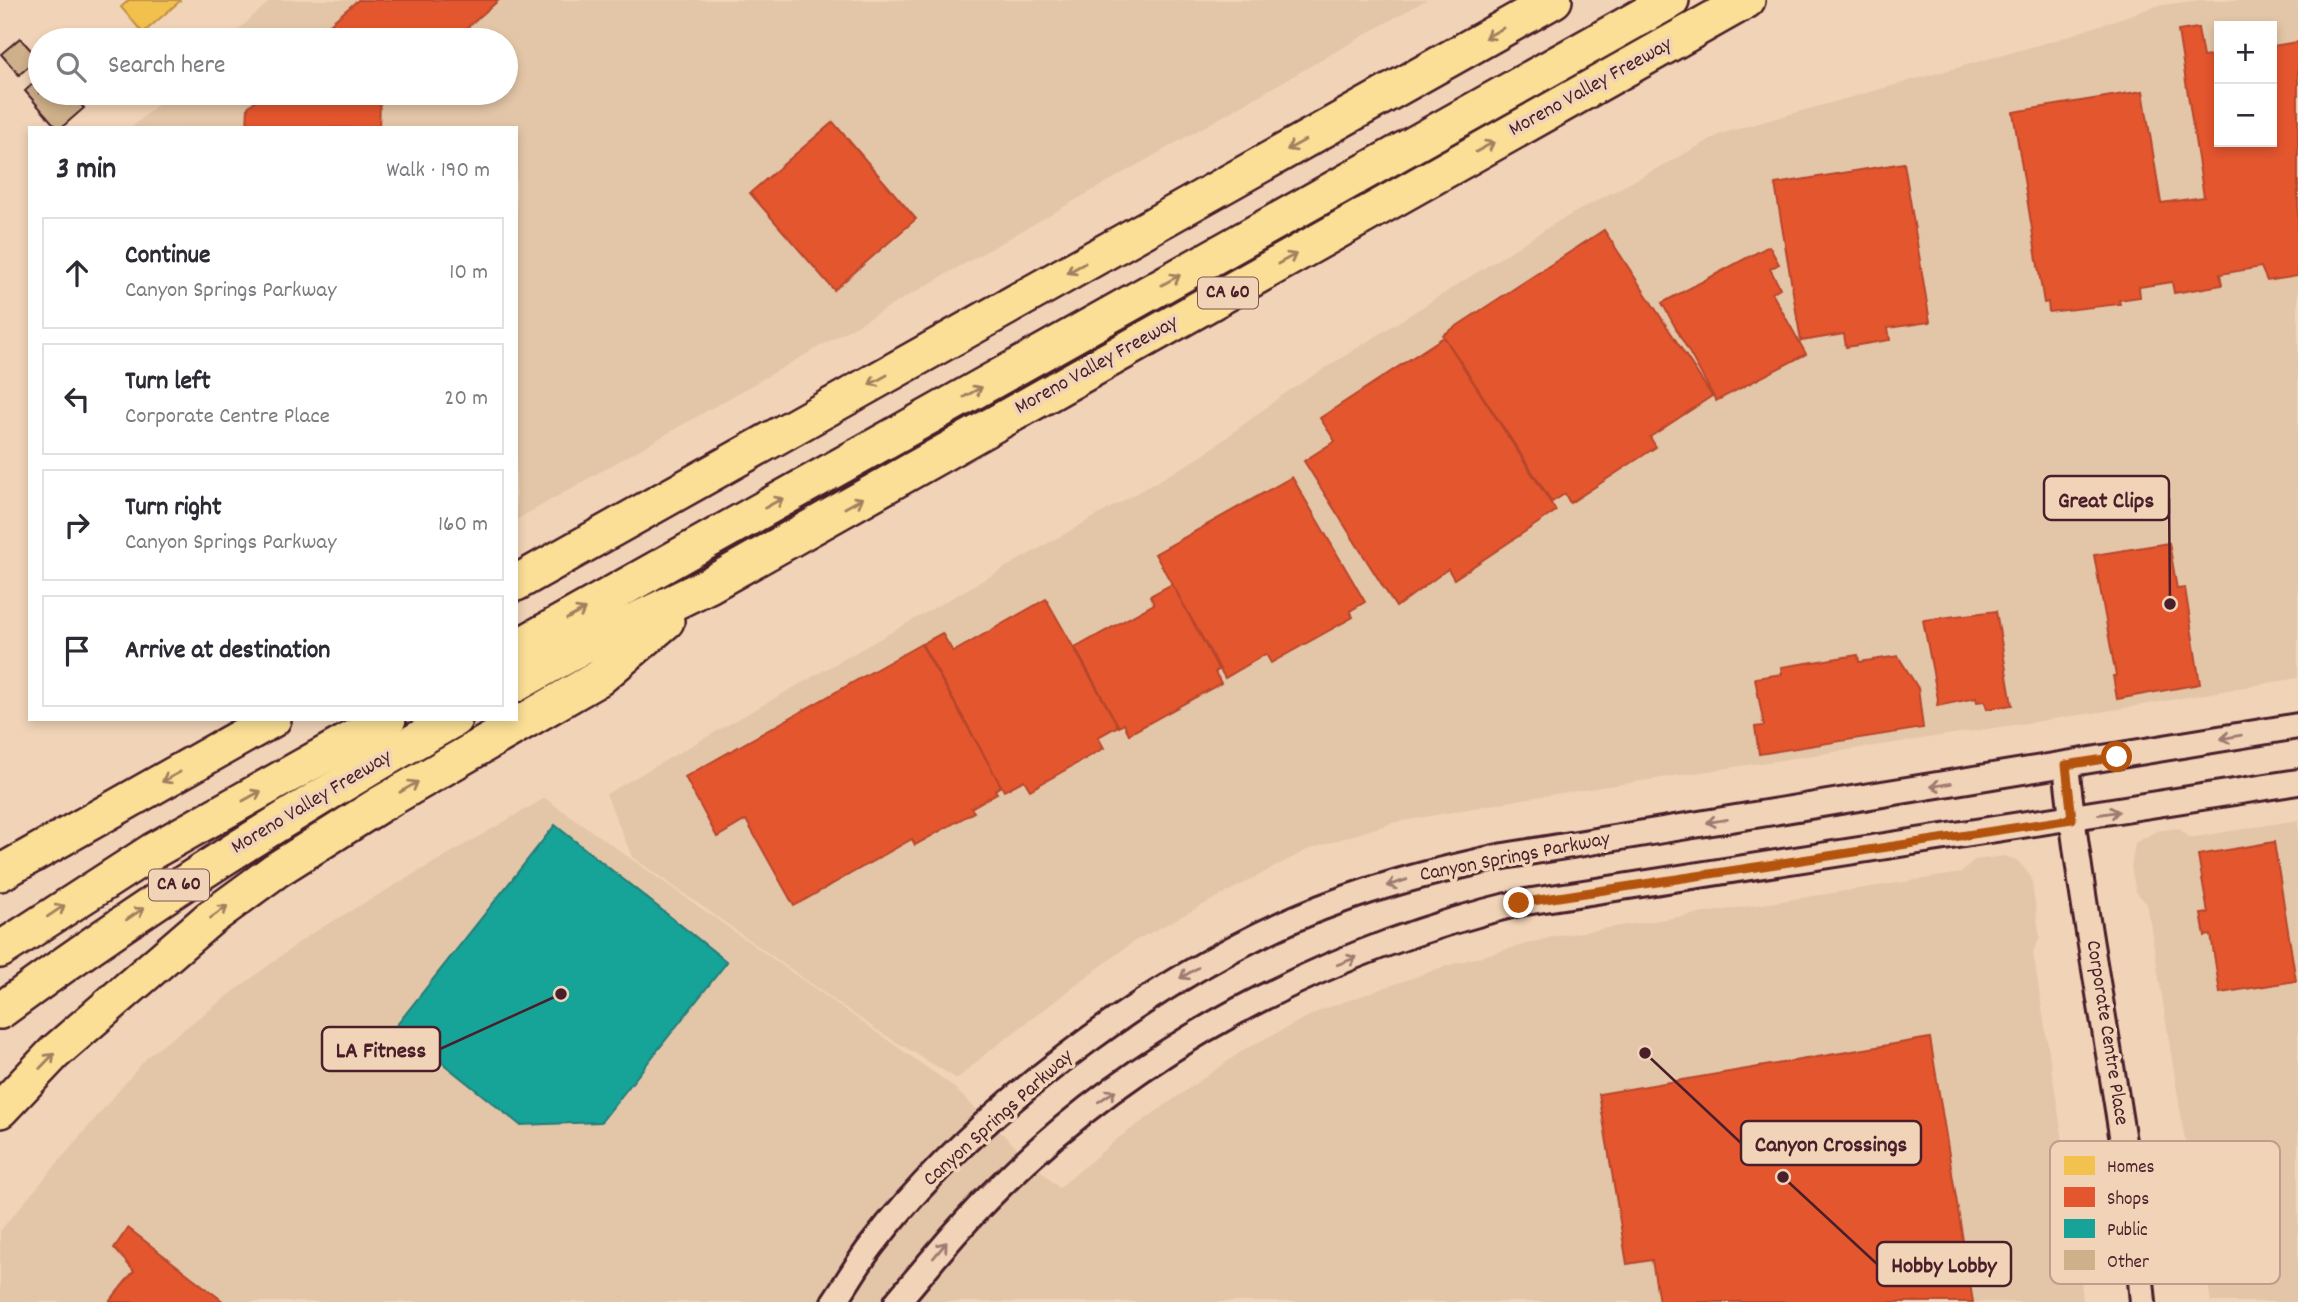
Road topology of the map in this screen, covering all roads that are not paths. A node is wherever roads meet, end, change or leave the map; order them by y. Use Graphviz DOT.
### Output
graph roads {
  1 [pos="1554,0"];
  2 [pos="1671,0"];
  3 [pos="1747,0"];
  4 [pos="518,582"];
  5 [pos="709,585"];
  6 [pos="518,647"];
  7 [pos="518,683"];
  8 [pos="269,721"];
  9 [pos="384,721"];
  10 [pos="450,721"];
  11 [pos="2298,726"];
  12 [pos="2066,765"];
  13 [pos="2298,782"];
  14 [pos="2072,819"];
  15 [pos="7,870"];
  16 [pos="0,950"];
  17 [pos="0,1011"];
  18 [pos="0,1110"];
  19 [pos="2122,1141"];
  20 [pos="2142,1284"];
  21 [pos="834,1302"];
  22 [pos="897,1302"];
  23 [pos="2143,1302"];
  1 -- 4 [label="highway, one-way"];
  6 -- 2 [label="highway, one-way"];
  5 -- 3 [label="highway, Moreno Valley Freeway / CA 60, one-way"];
  5 -- 7 [label="highway, Moreno Valley Freeway / CA 60"];
  18 -- 5 [label="highway, one-way"];
  8 -- 15 [label="highway, one-way"];
  16 -- 9 [label="highway, one-way"];
  17 -- 10 [label="highway, Moreno Valley Freeway / CA 60, one-way"];
  11 -- 12 [label="street, Canyon Springs Parkway, one-way"];
  12 -- 14 [label="street, Corporate Centre Place"];
  12 -- 21 [label="street, Canyon Springs Parkway, one-way"];
  14 -- 13 [label="street, one-way"];
  14 -- 19 [label="street, Corporate Centre Place"];
  22 -- 14 [label="street, one-way"];
  20 -- 23 [label="street, Corporate Centre Place"];
}
